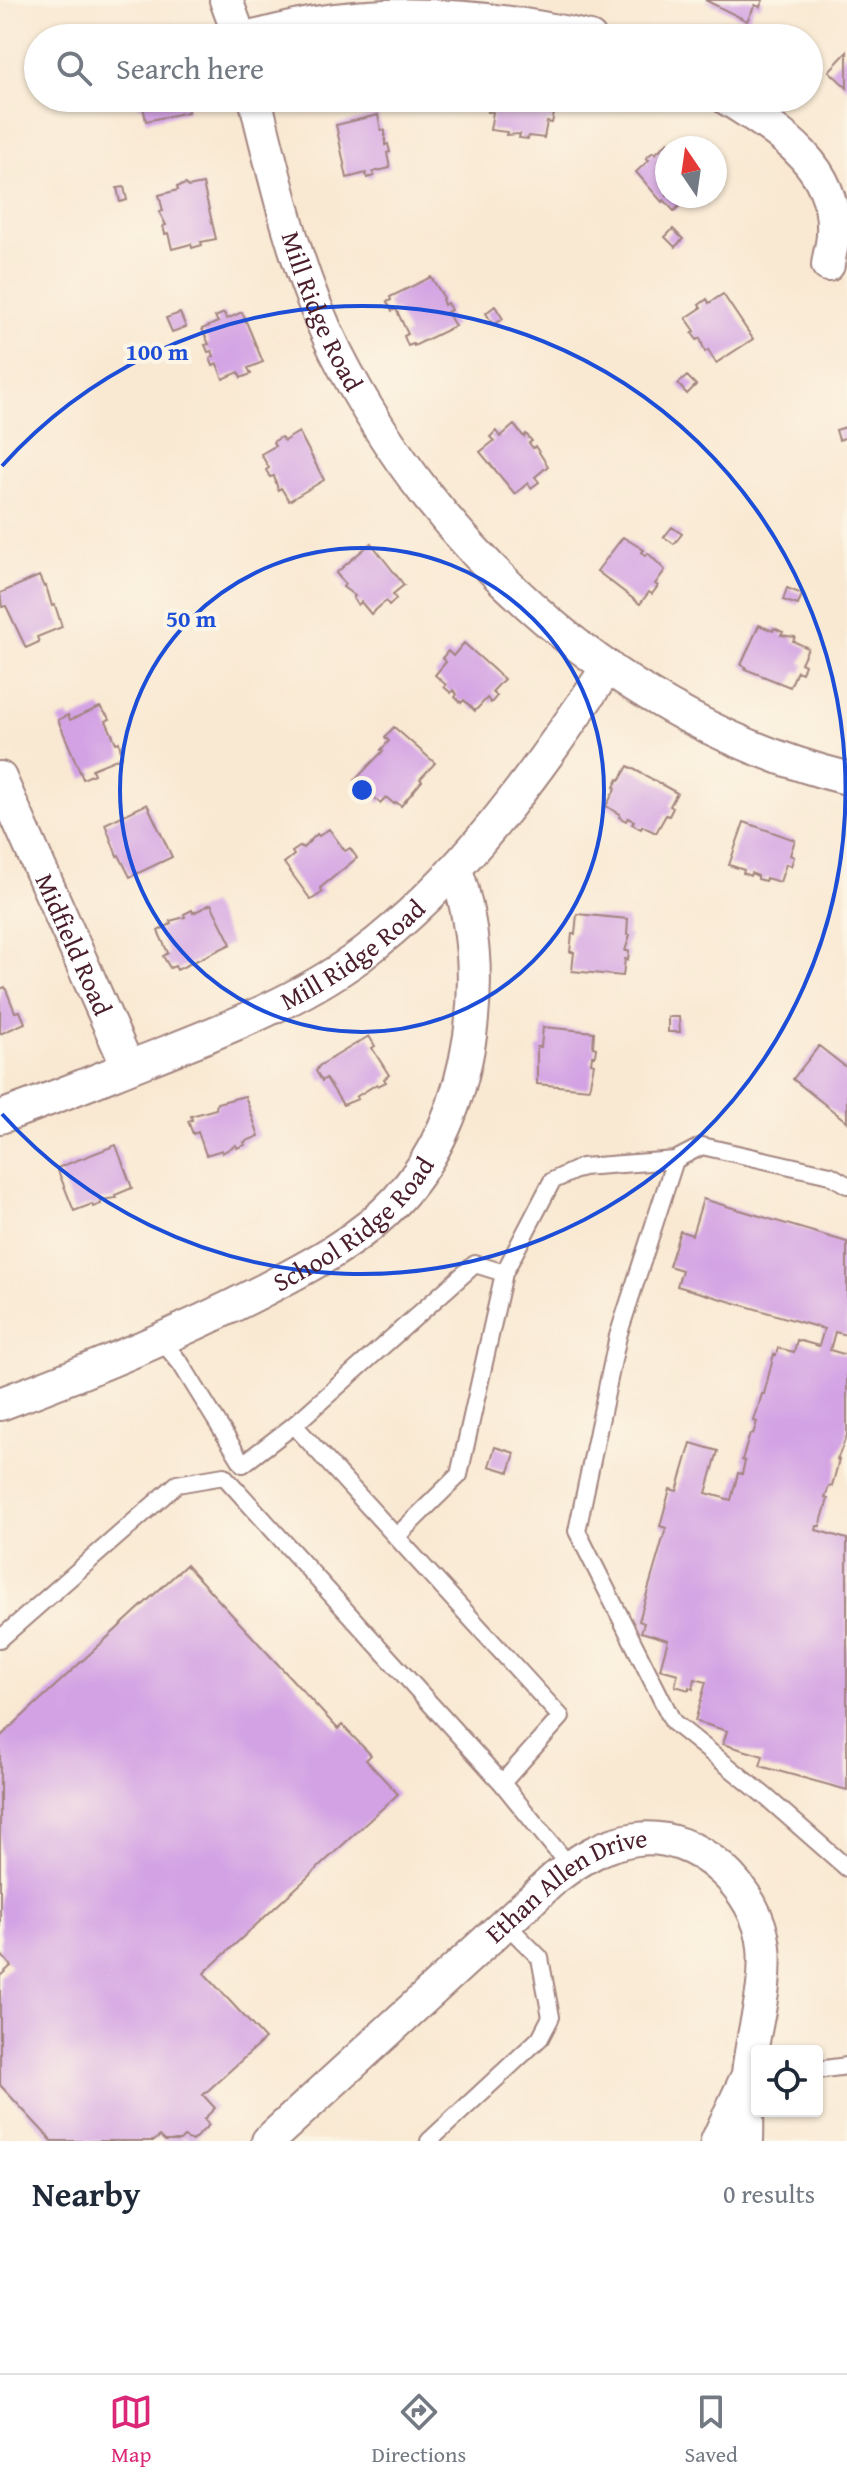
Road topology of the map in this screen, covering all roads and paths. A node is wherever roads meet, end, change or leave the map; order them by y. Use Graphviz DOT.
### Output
graph roads {
  1 [pos="226,0"];
  2 [pos="235,24"];
  3 [pos="312,24"];
  4 [pos="521,24"];
  5 [pos="258,112"];
  6 [pos="748,112"];
  7 [pos="828,265"];
  8 [pos="608,667"];
  9 [pos="0,778"];
  10 [pos="847,778"];
  11 [pos="456,869"];
  12 [pos="128,1067"];
  13 [pos="0,1117"];
  14 [pos="675,1160"];
  15 [pos="847,1185"];
  16 [pos="504,1273"];
  17 [pos="161,1340"];
  18 [pos="0,1404"];
  19 [pos="294,1425"];
  20 [pos="243,1464"];
  21 [pos="224,1476"];
  22 [pos="396,1537"];
  23 [pos="0,1639"];
  24 [pos="502,1783"];
  25 [pos="570,1867"];
  26 [pos="847,1868"];
  27 [pos="504,1922"];
  28 [pos="755,2045"];
  29 [pos="847,2066"];
  30 [pos="823,2069"];
  31 [pos="751,2076"];
  32 [pos="751,2087"];
  33 [pos="268,2141"];
  34 [pos="429,2141"];
  35 [pos="717,2141"];
  36 [pos="747,2141"];
  1 -- 2 [label="street"];
  3 -- 4 [label="street"];
  5 -- 8 [label="street, Mill Ridge Road"];
  6 -- 7 [label="street"];
  8 -- 10 [label="street, Mill Ridge Road"];
  8 -- 11 [label="street, Mill Ridge Road"];
  9 -- 12 [label="street, Midfield Road"];
  11 -- 12 [label="street, Mill Ridge Road"];
  11 -- 17 [label="street, School Ridge Road"];
  12 -- 13 [label="street, Mill Ridge Road"];
  14 -- 15 [label="lane"];
  14 -- 16 [label="lane"];
  14 -- 26 [label="lane"];
  16 -- 19 [label="lane"];
  16 -- 22 [label="lane"];
  17 -- 18 [label="street, School Ridge Road"];
  17 -- 20 [label="lane"];
  19 -- 20 [label="lane"];
  19 -- 22 [label="lane"];
  20 -- 21 [label="lane"];
  21 -- 23 [label="lane"];
  21 -- 24 [label="lane"];
  22 -- 24 [label="lane"];
  24 -- 25 [label="lane"];
  25 -- 27 [label="street, Ethan Allen Drive"];
  25 -- 28 [label="street, Ethan Allen Drive"];
  27 -- 33 [label="street, Ethan Allen Drive"];
  27 -- 34 [label="lane"];
  29 -- 30 [label="lane"];
  31 -- 35 [label="street, Ethan Allen Drive"];
  32 -- 36 [label="street, Ethan Allen Drive"];
}
